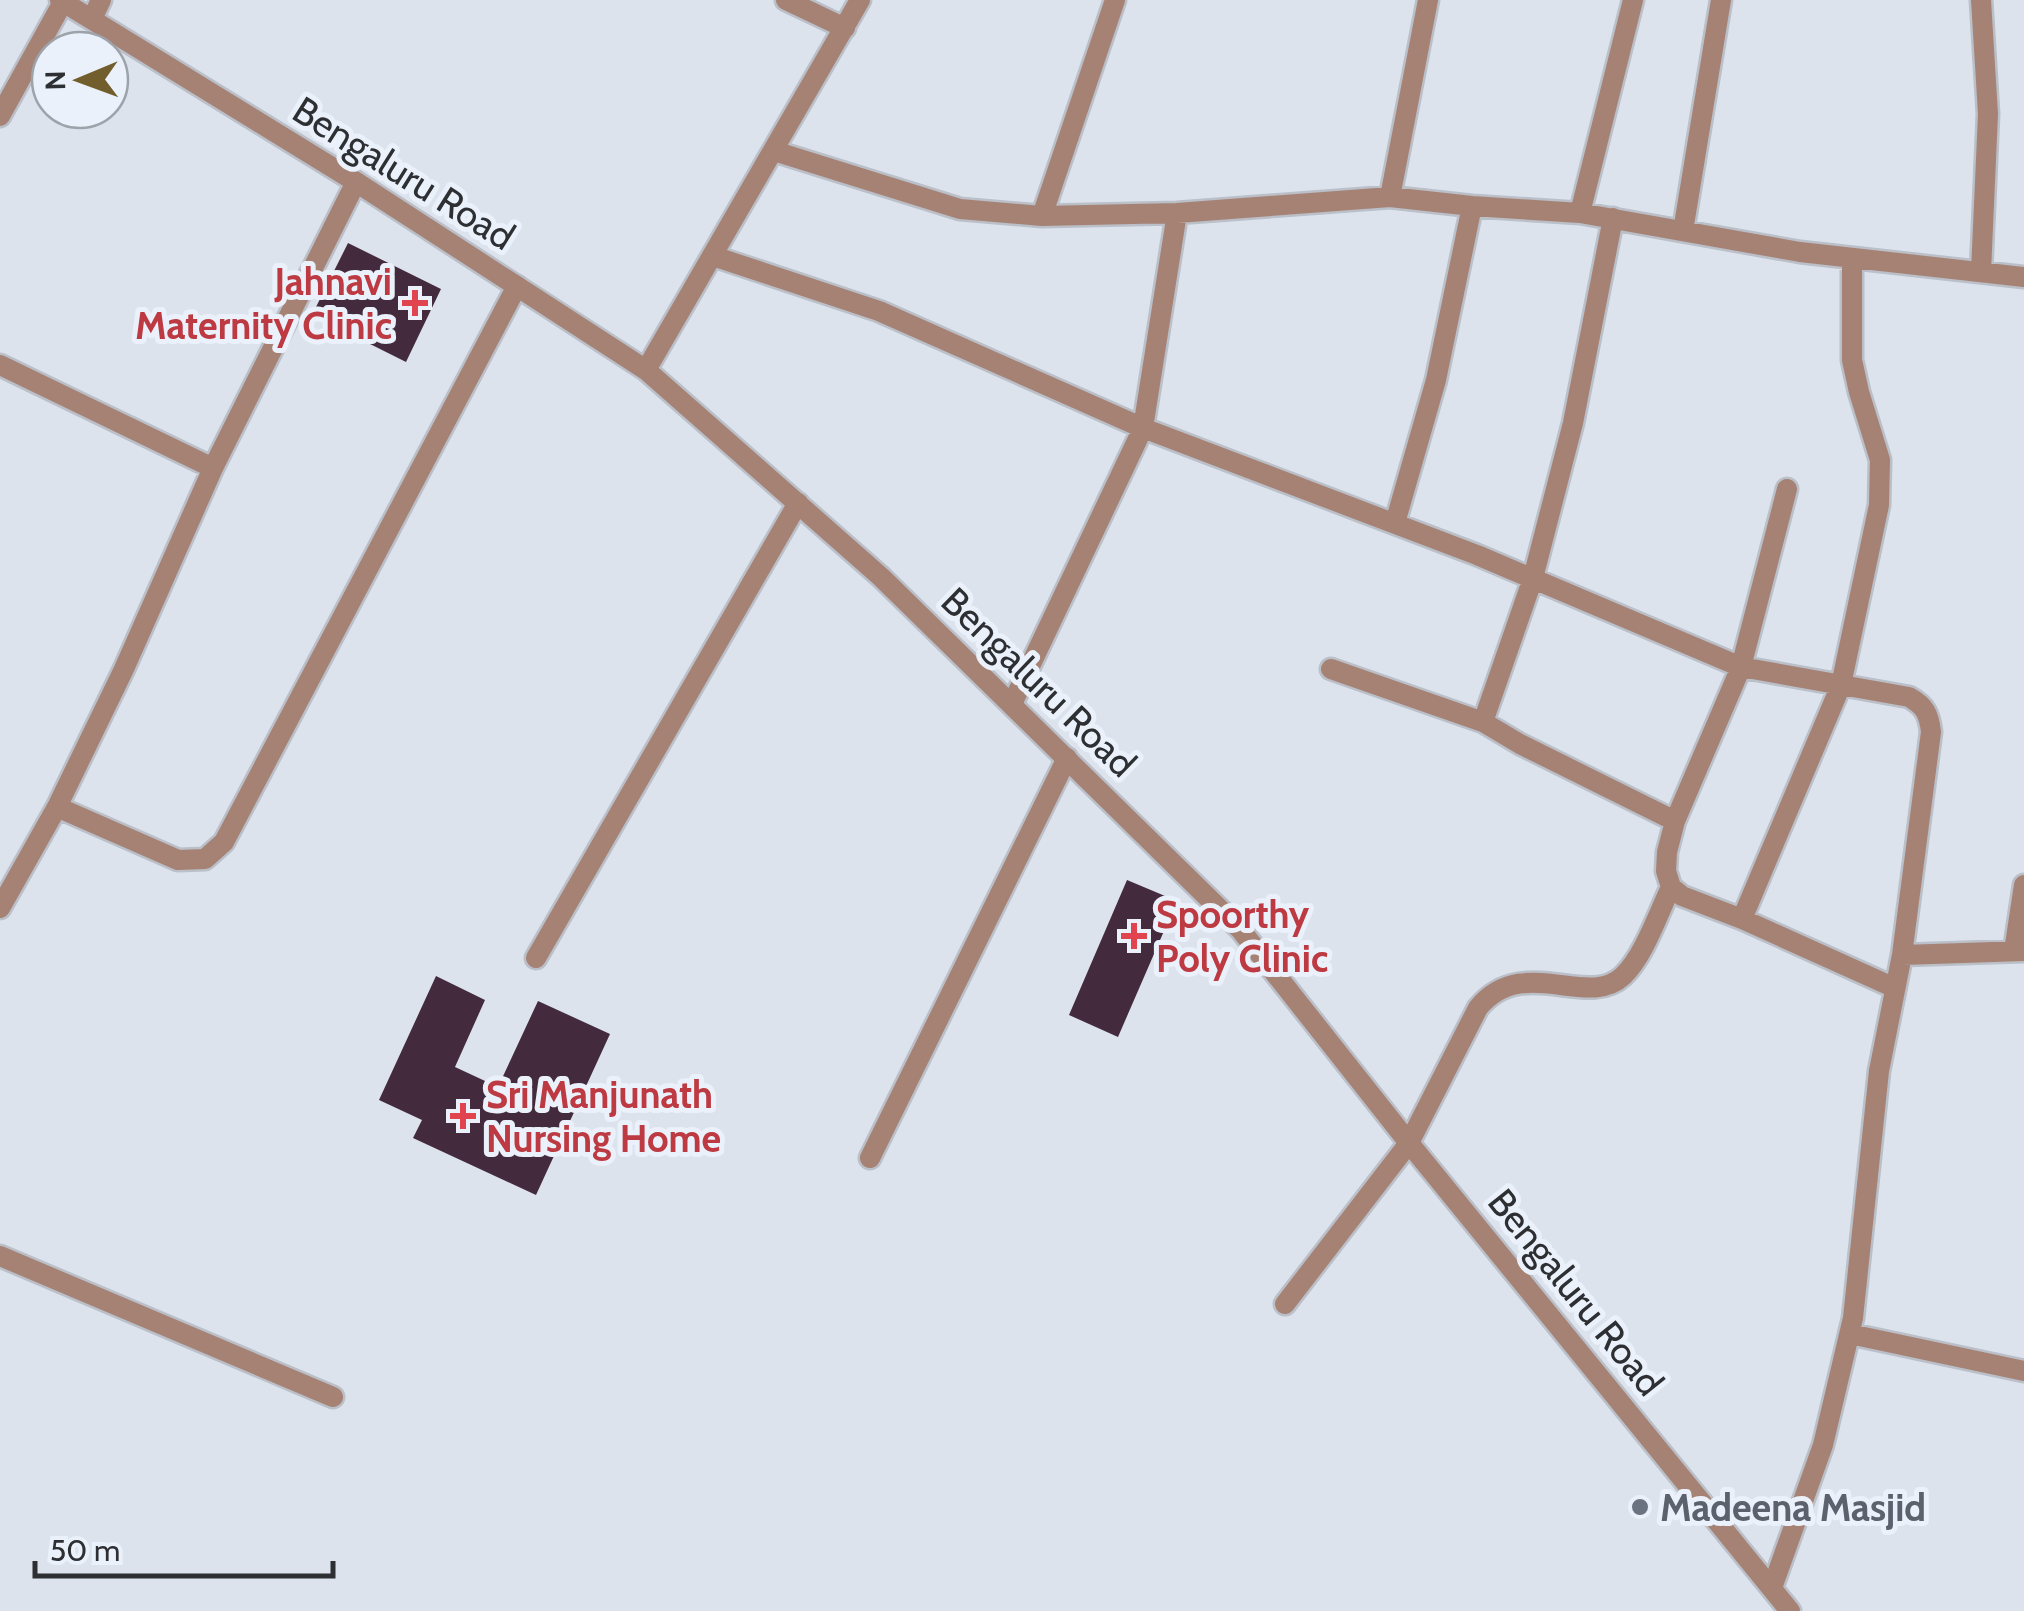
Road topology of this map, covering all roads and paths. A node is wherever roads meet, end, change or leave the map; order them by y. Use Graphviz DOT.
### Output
graph roads {
  1 [pos="786,0"];
  2 [pos="860,0"];
  3 [pos="1116,0"];
  4 [pos="1428,0"];
  5 [pos="1632,0"];
  6 [pos="1721,0"];
  7 [pos="1981,0"];
  8 [pos="62,1"];
  9 [pos="96,10"];
  10 [pos="845,28"];
  11 [pos="0,116"];
  12 [pos="774,150"];
  13 [pos="356,182"];
  14 [pos="1390,197"];
  15 [pos="1472,206"];
  16 [pos="1176,213"];
  17 [pos="1580,213"];
  18 [pos="1042,216"];
  19 [pos="1613,218"];
  20 [pos="1683,231"];
  21 [pos="713,256"];
  22 [pos="1852,258"];
  23 [pos="1981,272"];
  24 [pos="2024,277"];
  25 [pos="517,286"];
  26 [pos="0,365"];
  27 [pos="646,370"];
  28 [pos="1144,428"];
  29 [pos="213,468"];
  30 [pos="1787,489"];
  31 [pos="798,503"];
  32 [pos="1395,523"];
  33 [pos="1533,578"];
  34 [pos="1741,667"];
  35 [pos="1332,669"];
  36 [pos="1841,685"];
  37 [pos="1012,704"];
  38 [pos="1483,722"];
  39 [pos="1067,758"];
  40 [pos="57,807"];
  41 [pos="1675,821"];
  42 [pos="2024,885"];
  43 [pos="1671,887"];
  44 [pos="0,908"];
  45 [pos="1742,919"];
  46 [pos="2019,951"];
  47 [pos="1902,955"];
  48 [pos="536,958"];
  49 [pos="1895,988"];
  50 [pos="1409,1143"];
  51 [pos="870,1158"];
  52 [pos="0,1256"];
  53 [pos="1285,1304"];
  54 [pos="1850,1334"];
  55 [pos="2024,1371"];
  56 [pos="333,1397"];
  57 [pos="1772,1588"];
  58 [pos="1790,1611"];
  1 -- 10 [label="street"];
  2 -- 10 [label="street"];
  3 -- 18 [label="street"];
  4 -- 14 [label="street"];
  5 -- 17 [label="street"];
  6 -- 20 [label="street"];
  7 -- 23 [label="street"];
  8 -- 9 [label="street, Bengaluru Road"];
  8 -- 11 [label="street"];
  9 -- 13 [label="street, Bengaluru Road"];
  10 -- 12 [label="street"];
  12 -- 18 [label="street"];
  12 -- 21 [label="street"];
  13 -- 25 [label="street, Bengaluru Road"];
  13 -- 29 [label="street"];
  14 -- 15 [label="street"];
  14 -- 16 [label="street"];
  15 -- 17 [label="street"];
  15 -- 32 [label="street"];
  16 -- 18 [label="street"];
  16 -- 28 [label="street"];
  17 -- 19 [label="street"];
  19 -- 20 [label="street"];
  19 -- 33 [label="street"];
  20 -- 22 [label="street"];
  21 -- 27 [label="street"];
  21 -- 28 [label="street"];
  22 -- 23 [label="street"];
  22 -- 36 [label="street"];
  23 -- 24 [label="street"];
  25 -- 27 [label="street, Bengaluru Road"];
  25 -- 40 [label="street"];
  26 -- 29 [label="street"];
  27 -- 31 [label="street, Bengaluru Road"];
  28 -- 32 [label="street"];
  28 -- 37 [label="street"];
  29 -- 40 [label="street"];
  30 -- 34 [label="street"];
  31 -- 37 [label="street, Bengaluru Road"];
  31 -- 48 [label="street"];
  32 -- 33 [label="street"];
  33 -- 34 [label="street"];
  33 -- 38 [label="street"];
  34 -- 36 [label="street"];
  34 -- 41 [label="street"];
  35 -- 38 [label="street"];
  36 -- 45 [label="street"];
  36 -- 47 [label="street"];
  37 -- 39 [label="street, Bengaluru Road"];
  38 -- 41 [label="street"];
  39 -- 50 [label="street, Bengaluru Road"];
  39 -- 51 [label="street"];
  40 -- 44 [label="street"];
  41 -- 43 [label="street"];
  42 -- 46 [label="street"];
  43 -- 45 [label="street"];
  43 -- 50 [label="street"];
  45 -- 49 [label="street"];
  46 -- 47 [label="street"];
  47 -- 49 [label="street"];
  49 -- 54 [label="street"];
  50 -- 53 [label="street"];
  50 -- 57 [label="street, Bengaluru Road"];
  52 -- 56 [label="street"];
  54 -- 55 [label="street"];
  54 -- 57 [label="street"];
  57 -- 58 [label="street, Bengaluru Road"];
}
